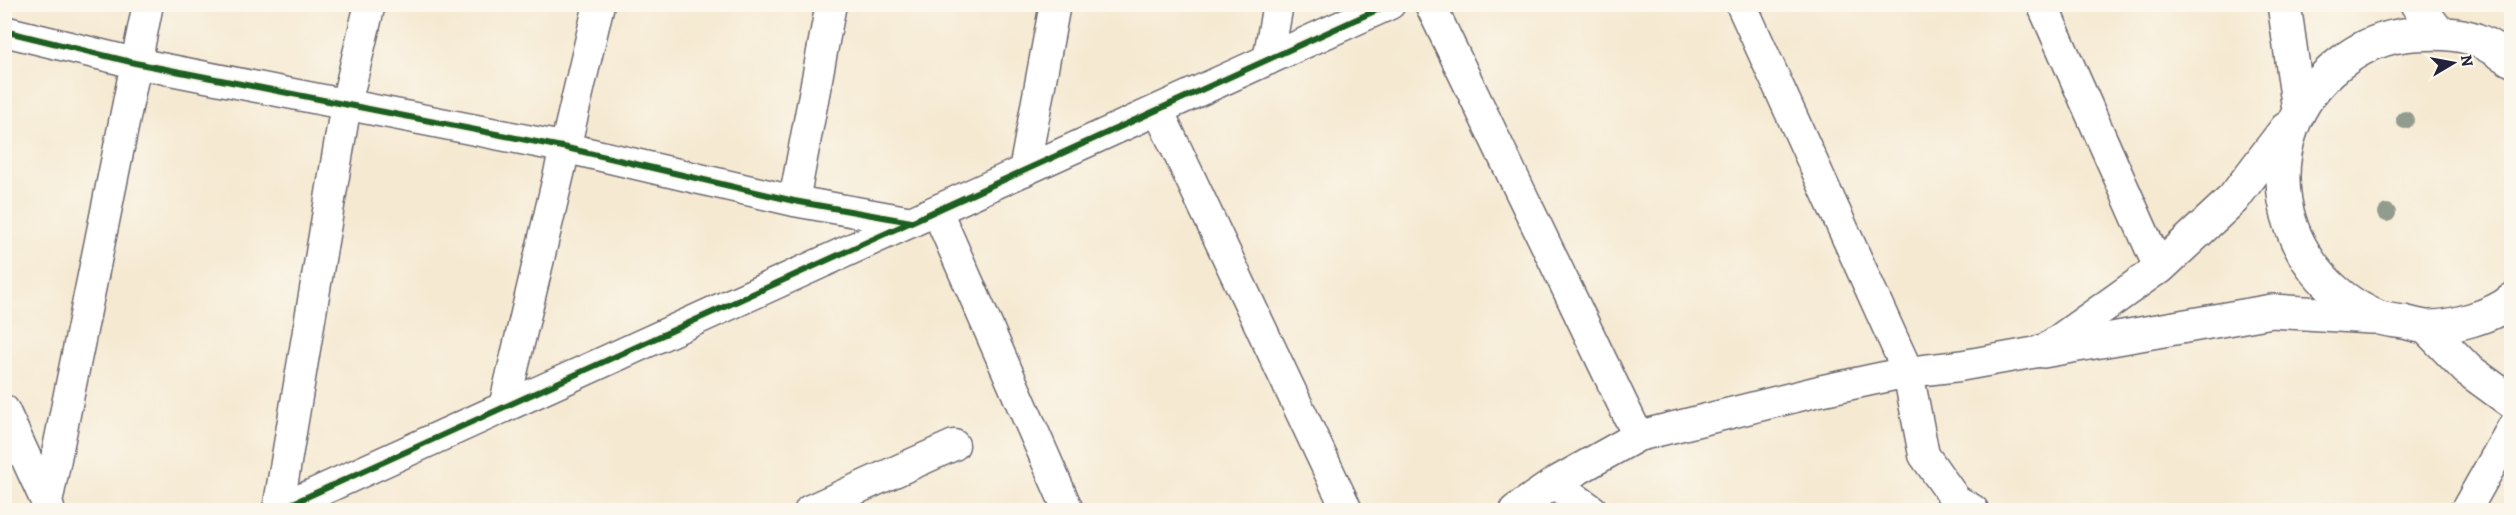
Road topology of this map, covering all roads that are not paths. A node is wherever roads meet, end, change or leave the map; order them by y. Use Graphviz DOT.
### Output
graph roads {
  1 [pos="148,4"];
  2 [pos="370,4"];
  3 [pos="599,4"];
  4 [pos="831,4"];
  5 [pos="1055,4"];
  6 [pos="1278,4"];
  7 [pos="1390,4"];
  8 [pos="1430,4"];
  9 [pos="1741,4"];
  10 [pos="2042,4"];
  11 [pos="2284,4"];
  12 [pos="2417,4"];
  13 [pos="4,31"];
  14 [pos="2438,32"];
  15 [pos="2476,40"];
  16 [pos="2511,40"];
  17 [pos="1268,60"];
  18 [pos="2511,60"];
  19 [pos="135,63"];
  20 [pos="346,104"];
  21 [pos="1158,110"];
  22 [pos="2297,114"];
  23 [pos="567,148"];
  24 [pos="1024,171"];
  25 [pos="794,201"];
  26 [pos="924,216"];
  27 [pos="2159,268"];
  28 [pos="2511,300"];
  29 [pos="2378,317"];
  30 [pos="2426,327"];
  31 [pos="2043,351"];
  32 [pos="1908,372"];
  33 [pos="2511,402"];
  34 [pos="504,407"];
  35 [pos="4,410"];
  36 [pos="2511,428"];
  37 [pos="1638,436"];
  38 [pos="954,445"];
  39 [pos="1554,483"];
  40 [pos="49,506"];
  41 [pos="810,510"];
  42 [pos="1068,510"];
  43 [pos="1347,510"];
  44 [pos="1515,510"];
  45 [pos="1592,510"];
  46 [pos="1973,510"];
  47 [pos="2466,510"];
  1 -- 19 [label="street"];
  2 -- 20 [label="street"];
  3 -- 23 [label="street"];
  4 -- 25 [label="street"];
  5 -- 24 [label="street"];
  6 -- 17 [label="street"];
  7 -- 17 [label="street"];
  8 -- 37 [label="street"];
  9 -- 32 [label="street"];
  10 -- 27 [label="street"];
  11 -- 22 [label="street"];
  12 -- 14 [label="street"];
  13 -- 19 [label="street"];
  14 -- 15 [label="street"];
  14 -- 22 [label="street"];
  15 -- 16 [label="street"];
  15 -- 18 [label="street"];
  17 -- 21 [label="street"];
  19 -- 20 [label="street"];
  19 -- 40 [label="street"];
  20 -- 23 [label="street"];
  20 -- 34 [label="street"];
  21 -- 24 [label="street"];
  21 -- 43 [label="street"];
  22 -- 27 [label="street"];
  22 -- 29 [label="street"];
  23 -- 25 [label="street"];
  23 -- 34 [label="street"];
  24 -- 26 [label="street"];
  25 -- 26 [label="street"];
  26 -- 34 [label="street"];
  26 -- 42 [label="street"];
  27 -- 31 [label="street"];
  28 -- 30 [label="street"];
  29 -- 30 [label="street"];
  29 -- 31 [label="street"];
  30 -- 33 [label="street"];
  31 -- 32 [label="street"];
  32 -- 37 [label="street"];
  32 -- 46 [label="street"];
  35 -- 40 [label="street"];
  36 -- 47 [label="street"];
  37 -- 39 [label="street"];
  38 -- 41 [label="street"];
  39 -- 44 [label="street"];
  39 -- 45 [label="street"];
}
